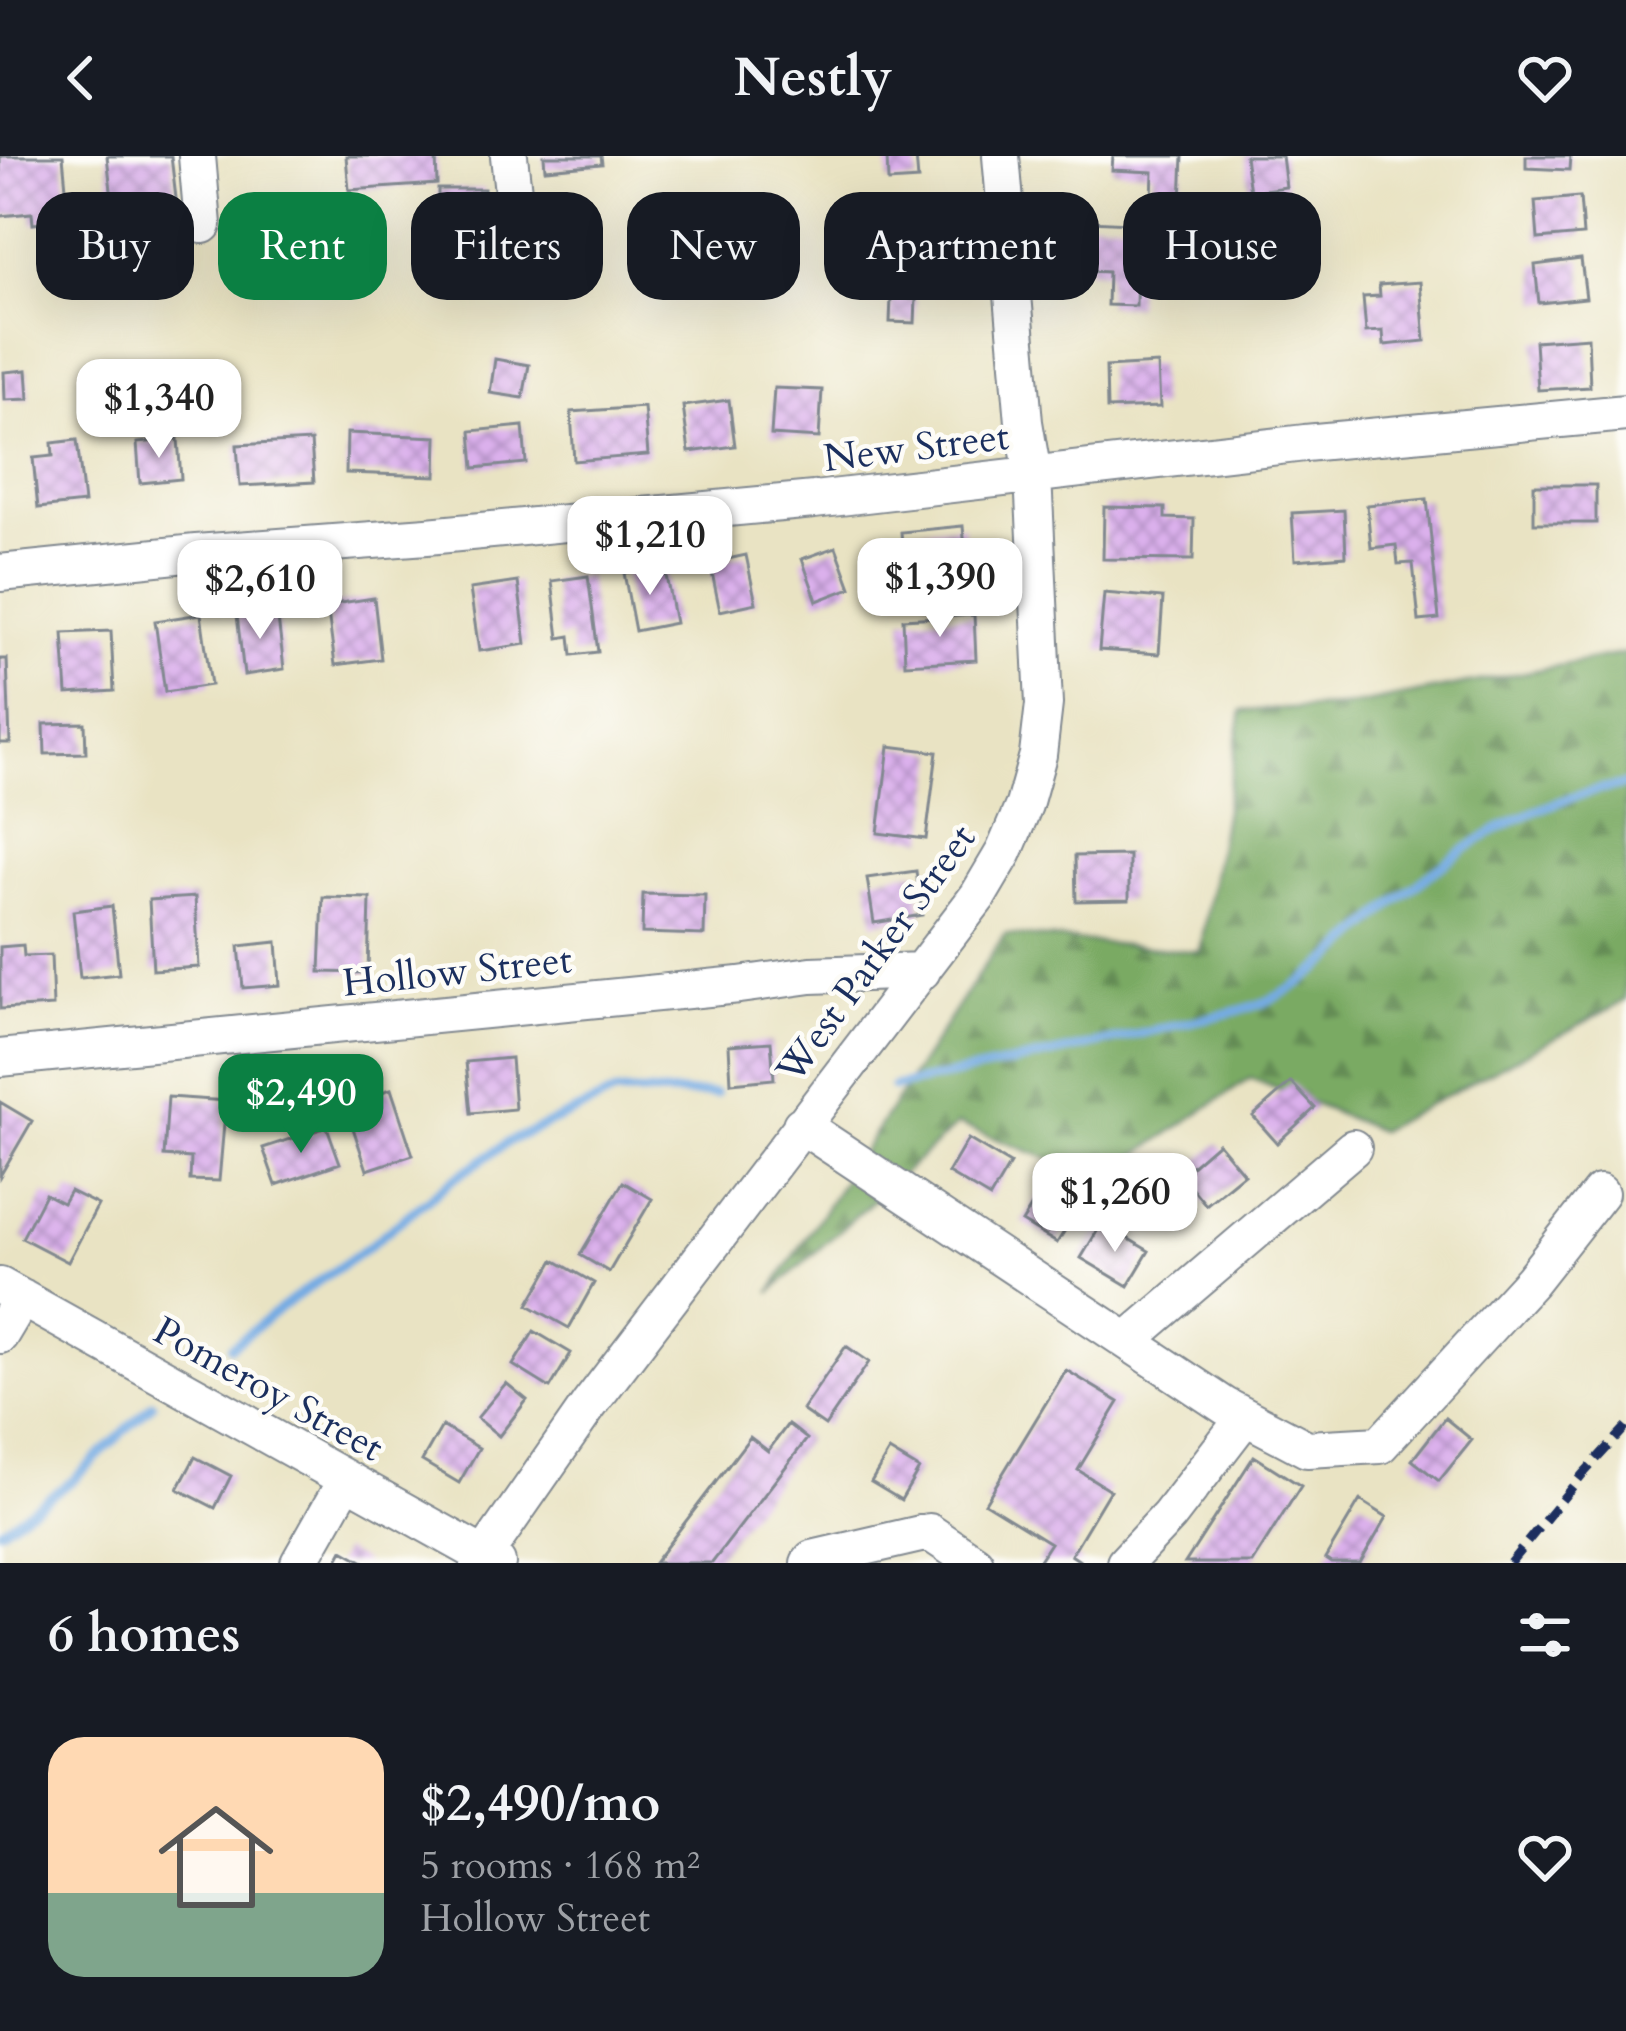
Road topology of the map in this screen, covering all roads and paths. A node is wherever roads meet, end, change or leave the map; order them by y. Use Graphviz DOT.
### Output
graph roads {
  1 [pos="197,156"];
  2 [pos="509,156"];
  3 [pos="1001,156"];
  4 [pos="513,192"];
  5 [pos="203,225"];
  6 [pos="1626,413"];
  7 [pos="1033,475"];
  8 [pos="0,573"];
  9 [pos="922,971"];
  10 [pos="0,1058"];
  11 [pos="801,1125"];
  12 [pos="1353,1148"];
  13 [pos="1600,1193"];
  14 [pos="11,1292"];
  15 [pos="0,1335"];
  16 [pos="1128,1340"];
  17 [pos="1245,1417"];
  18 [pos="346,1480"];
  19 [pos="487,1561"];
  20 [pos="298,1563"];
  21 [pos="809,1563"];
  22 [pos="975,1563"];
  23 [pos="1125,1563"];
  1 -- 5 [label="street"];
  2 -- 4 [label="street"];
  3 -- 7 [label="street, West Parker Street"];
  6 -- 7 [label="street, New Street"];
  7 -- 8 [label="street, New Street"];
  7 -- 9 [label="street, West Parker Street"];
  9 -- 10 [label="street, Hollow Street"];
  9 -- 11 [label="street, West Parker Street"];
  11 -- 16 [label="street"];
  11 -- 19 [label="street, West Parker Street"];
  12 -- 16 [label="street"];
  13 -- 17 [label="street"];
  14 -- 15 [label="street"];
  14 -- 18 [label="street, Pomeroy Street"];
  16 -- 17 [label="street"];
  17 -- 23 [label="street"];
  18 -- 19 [label="street, Pomeroy Street"];
  18 -- 20 [label="street"];
  21 -- 22 [label="street"];
}
